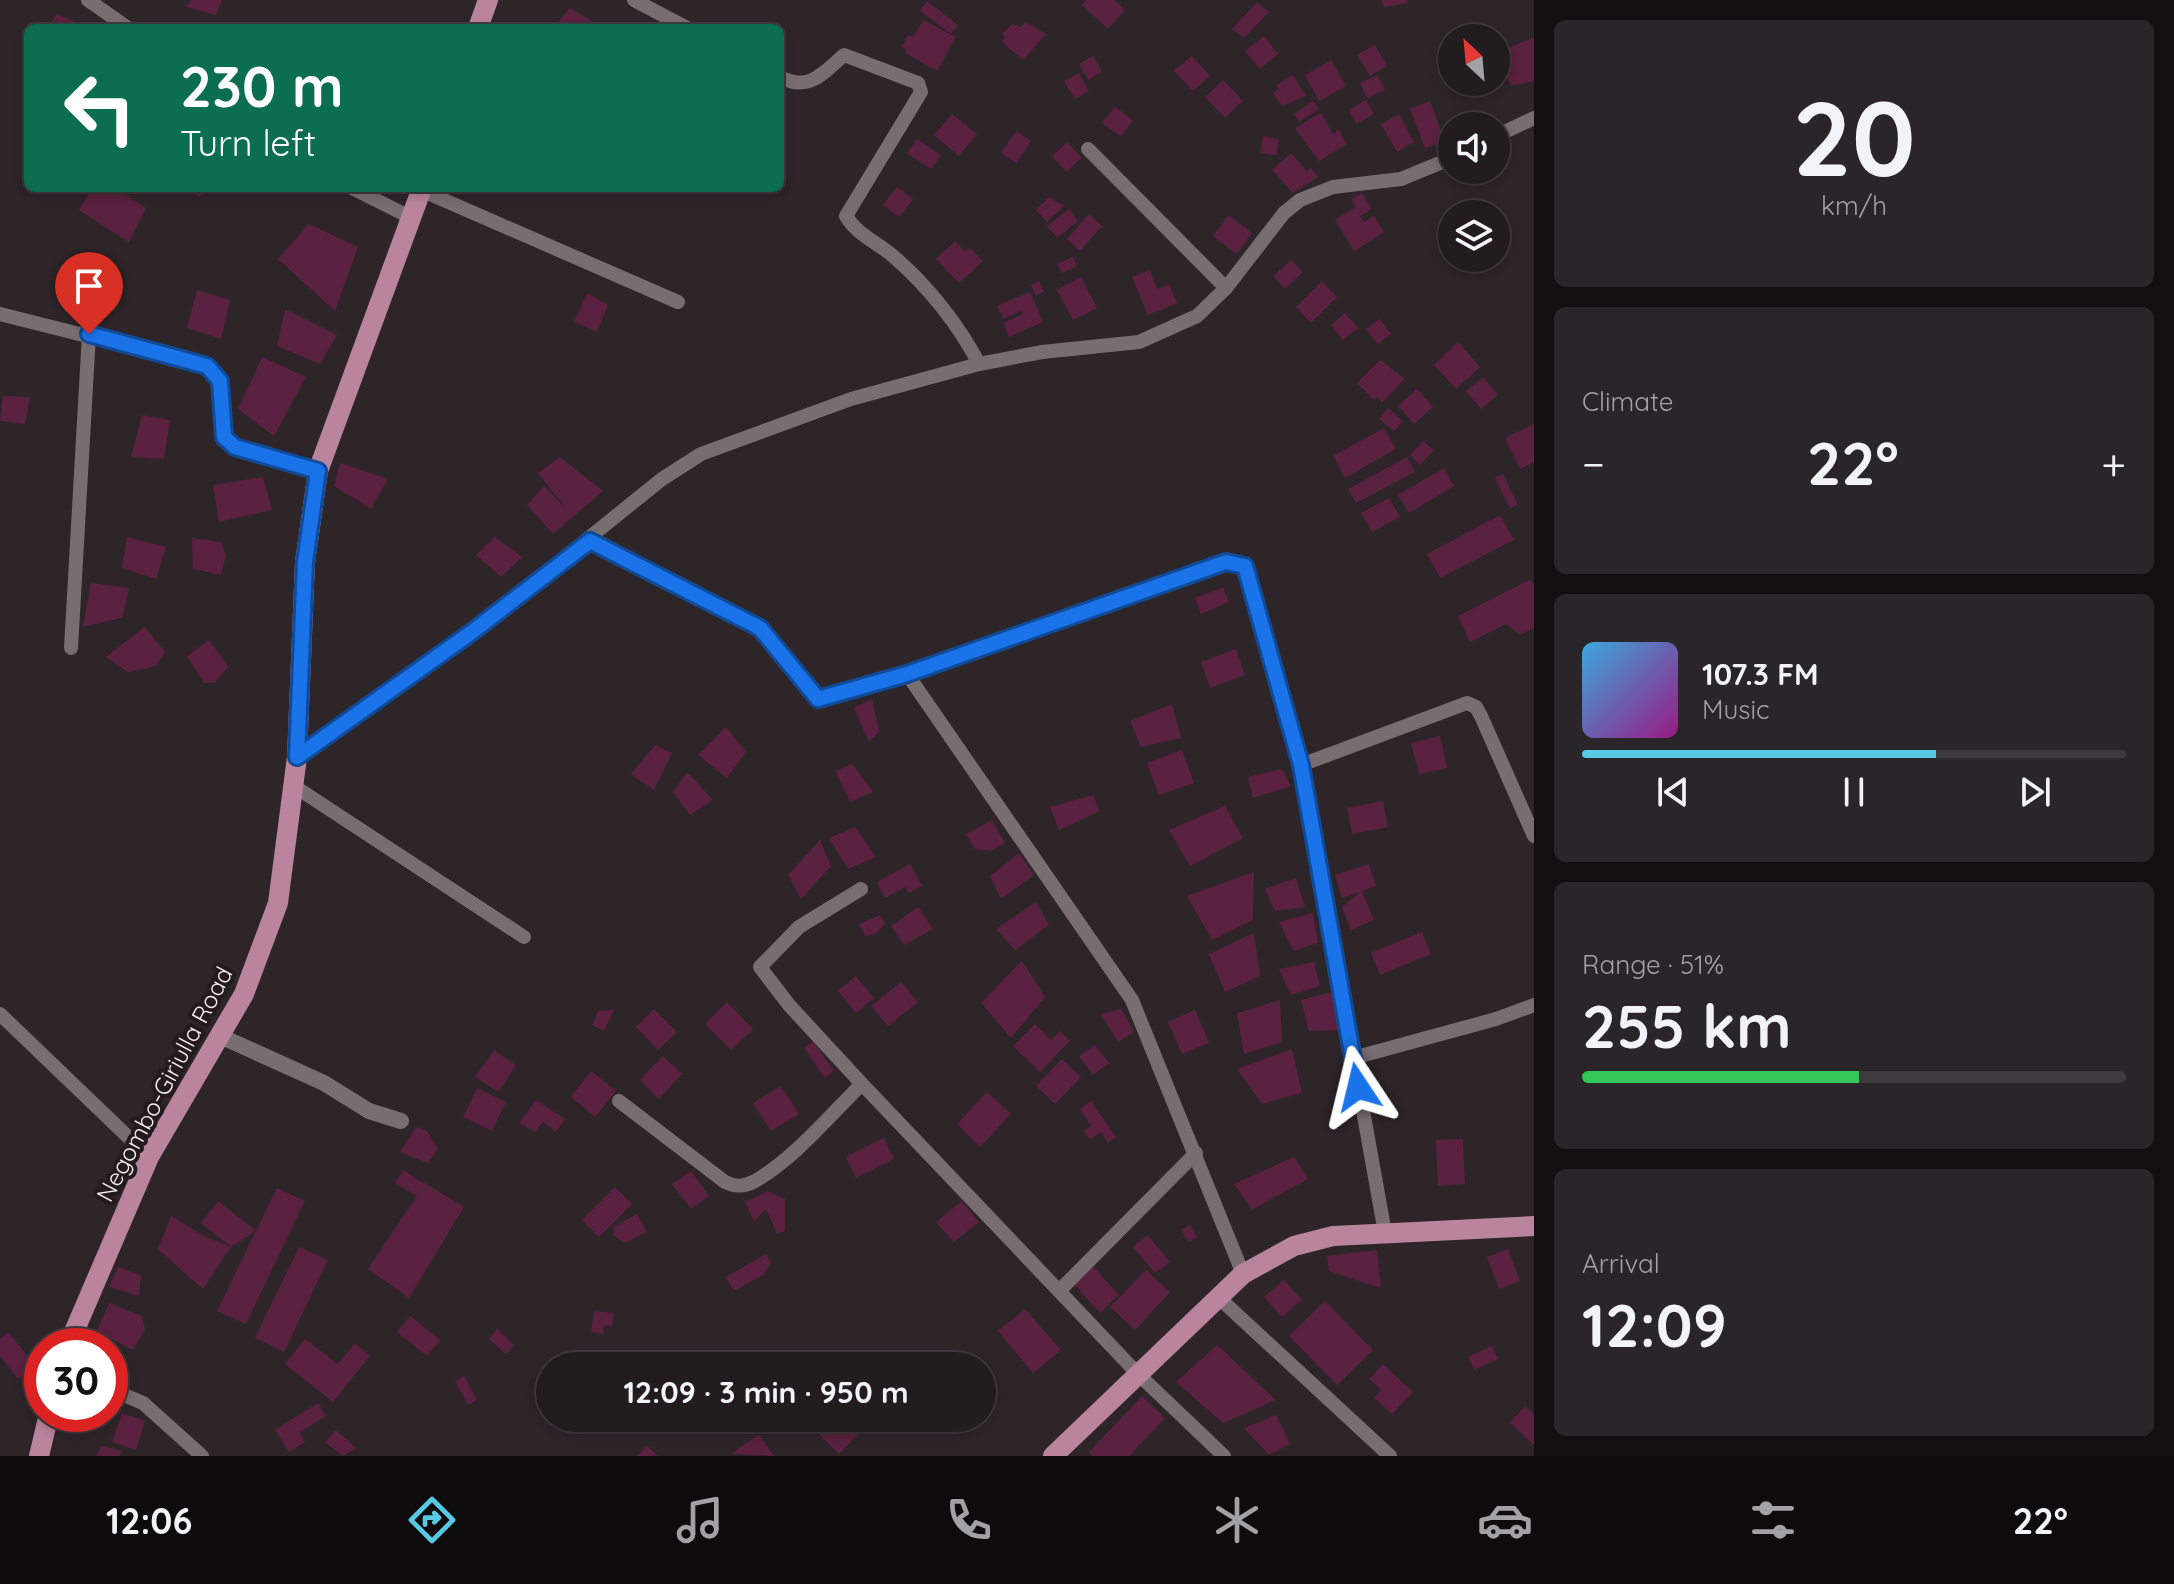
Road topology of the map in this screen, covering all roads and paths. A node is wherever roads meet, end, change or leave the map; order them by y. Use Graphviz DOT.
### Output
graph roads {
  1 [pos="88,0"];
  2 [pos="488,0"];
  3 [pos="634,0"];
  4 [pos="122,24"];
  5 [pos="479,24"];
  6 [pos="679,24"];
  7 [pos="784,79"];
  8 [pos="1534,118"];
  9 [pos="1510,129"];
  10 [pos="1088,149"];
  11 [pos="1438,164"];
  12 [pos="360,192"];
  13 [pos="420,192"];
  14 [pos="428,192"];
  15 [pos="412,218"];
  16 [pos="1226,288"];
  17 [pos="678,302"];
  18 [pos="0,314"];
  19 [pos="89,334"];
  20 [pos="979,364"];
  21 [pos="318,471"];
  22 [pos="590,541"];
  23 [pos="71,648"];
  24 [pos="907,674"];
  25 [pos="297,757"];
  26 [pos="1301,765"];
  27 [pos="294,786"];
  28 [pos="1534,836"];
  29 [pos="861,889"];
  30 [pos="524,937"];
  31 [pos="1534,1005"];
  32 [pos="0,1014"];
  33 [pos="220,1036"];
  34 [pos="1353,1058"];
  35 [pos="862,1084"];
  36 [pos="619,1101"];
  37 [pos="401,1121"];
  38 [pos="1196,1153"];
  39 [pos="149,1157"];
  40 [pos="1534,1226"];
  41 [pos="1385,1233"];
  42 [pos="1243,1274"];
  43 [pos="1061,1289"];
  44 [pos="1218,1297"];
  45 [pos="76,1328"];
  46 [pos="1137,1373"];
  47 [pos="128,1397"];
  48 [pos="45,1432"];
  49 [pos="39,1456"];
  50 [pos="202,1456"];
  51 [pos="1053,1456"];
  52 [pos="1224,1456"];
  53 [pos="1390,1456"];
  1 -- 4 [label="street"];
  2 -- 5 [label="main road"];
  3 -- 6 [label="street"];
  7 -- 20 [label="street"];
  8 -- 9 [label="street"];
  10 -- 16 [label="street"];
  11 -- 16 [label="street"];
  12 -- 15 [label="street"];
  13 -- 15 [label="main road, Negombo-Giriulla Road"];
  14 -- 17 [label="street"];
  15 -- 21 [label="main road, Negombo-Giriulla Road"];
  16 -- 20 [label="street"];
  18 -- 19 [label="street"];
  19 -- 21 [label="street"];
  19 -- 23 [label="street"];
  20 -- 22 [label="street"];
  21 -- 25 [label="main road, Negombo-Giriulla Road"];
  22 -- 24 [label="street"];
  22 -- 25 [label="street"];
  24 -- 26 [label="street"];
  24 -- 38 [label="street"];
  25 -- 27 [label="main road, Negombo-Giriulla Road"];
  26 -- 28 [label="street"];
  26 -- 34 [label="street"];
  27 -- 30 [label="street"];
  27 -- 33 [label="main road, Negombo-Giriulla Road"];
  29 -- 35 [label="street"];
  31 -- 34 [label="street"];
  32 -- 39 [label="street"];
  33 -- 37 [label="street"];
  33 -- 39 [label="main road, Negombo-Giriulla Road"];
  34 -- 41 [label="street"];
  35 -- 36 [label="street"];
  35 -- 43 [label="street"];
  38 -- 42 [label="street"];
  38 -- 43 [label="street"];
  39 -- 45 [label="main road, Negombo-Giriulla Road"];
  40 -- 41 [label="main road"];
  41 -- 42 [label="main road"];
  42 -- 44 [label="main road"];
  43 -- 46 [label="street"];
  44 -- 46 [label="main road"];
  44 -- 53 [label="street"];
  46 -- 51 [label="main road"];
  46 -- 52 [label="street"];
  47 -- 50 [label="street"];
  48 -- 49 [label="main road"];
}
